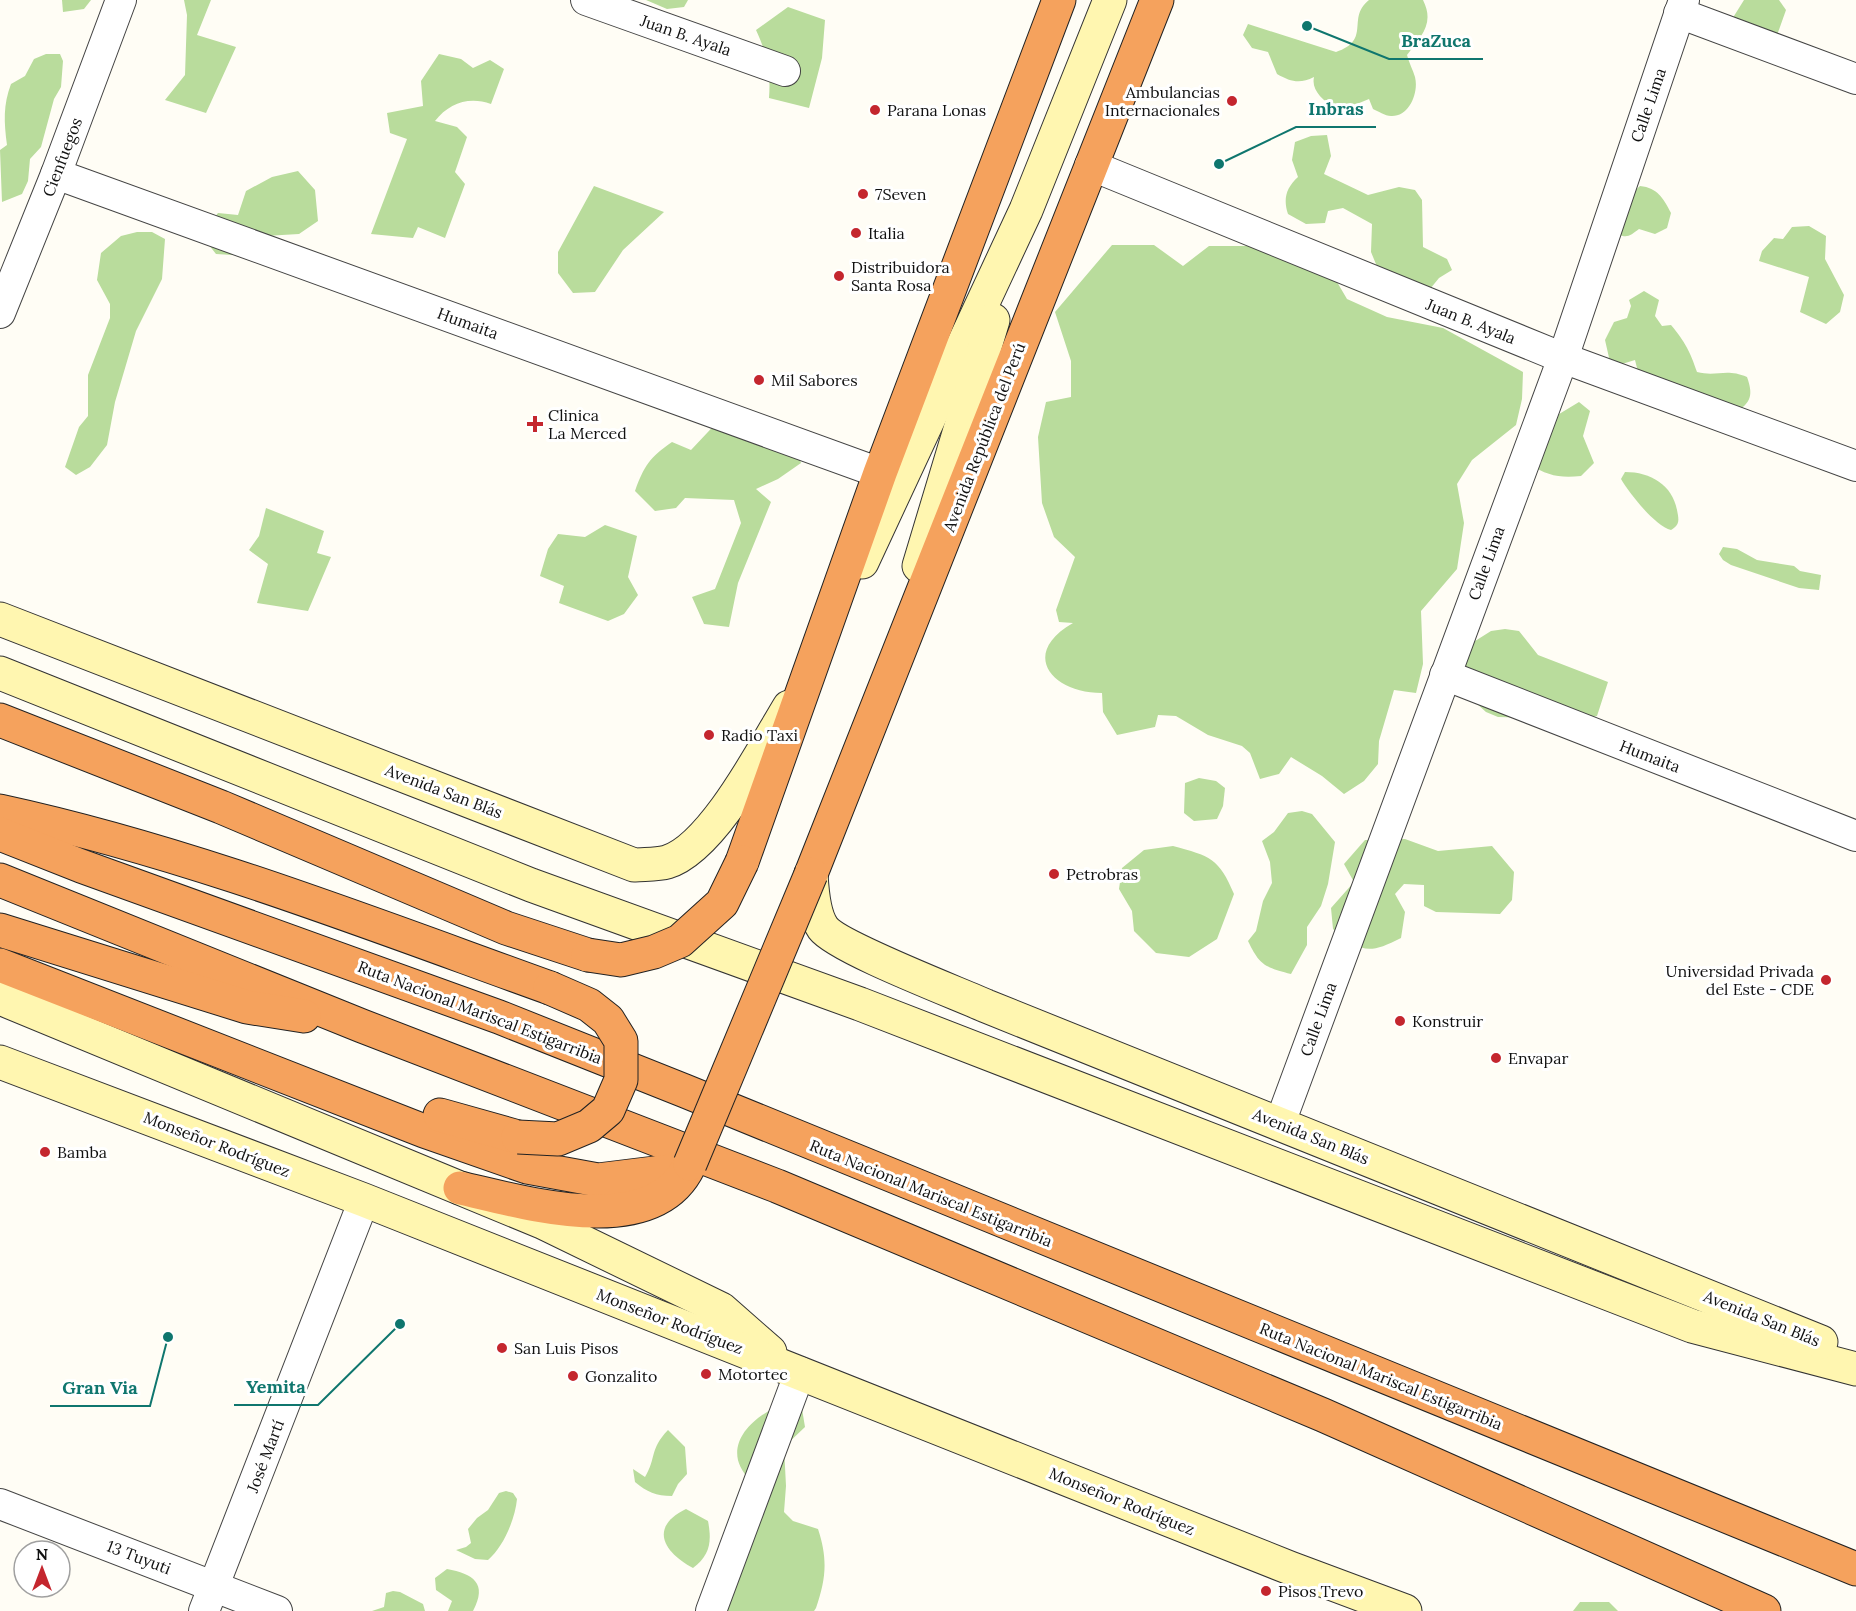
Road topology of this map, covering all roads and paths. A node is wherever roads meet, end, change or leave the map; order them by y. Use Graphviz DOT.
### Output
graph roads {
  1 [pos="121,0"];
  2 [pos="586,0"];
  3 [pos="1059,0"];
  4 [pos="1110,0"];
  5 [pos="1157,0"];
  6 [pos="1682,6"];
  7 [pos="786,70"];
  8 [pos="1856,79"];
  9 [pos="1090,165"];
  10 [pos="56,174"];
  11 [pos="1026,210"];
  12 [pos="0,313"];
  13 [pos="1563,358"];
  14 [pos="1856,466"];
  15 [pos="880,473"];
  16 [pos="0,619"];
  17 [pos="0,673"];
  18 [pos="810,673"];
  19 [pos="1445,675"];
  20 [pos="879,700"];
  21 [pos="0,720"];
  22 [pos="0,811"];
  23 [pos="0,834"];
  24 [pos="1856,836"];
  25 [pos="810,874"];
  26 [pos="0,880"];
  27 [pos="0,930"];
  28 [pos="0,965"];
  29 [pos="0,998"];
  30 [pos="362,1026"];
  31 [pos="0,1062"];
  32 [pos="284,1076"];
  33 [pos="1280,1123"];
  34 [pos="690,1164"];
  35 [pos="460,1188"];
  36 [pos="364,1200"];
  37 [pos="1856,1356"];
  38 [pos="793,1369"];
  39 [pos="1856,1369"];
  40 [pos="0,1504"];
  41 [pos="1856,1569"];
  42 [pos="209,1599"];
  43 [pos="277,1611"];
  44 [pos="711,1611"];
  45 [pos="1405,1611"];
  46 [pos="1764,1611"];
  1 -- 10 [label="street, Cienfuegos"];
  2 -- 7 [label="street, Juan B. Ayala"];
  3 -- 15 [label="highway"];
  4 -- 11 [label="street"];
  5 -- 9 [label="highway, Avenida República del Perú"];
  6 -- 8 [label="street"];
  6 -- 13 [label="street, Calle Lima"];
  9 -- 13 [label="street, Juan B. Ayala"];
  9 -- 20 [label="highway, Avenida República del Perú"];
  10 -- 12 [label="street, Cienfuegos"];
  10 -- 15 [label="street, Humaita"];
  11 -- 18 [label="street, Avenida San Blás"];
  11 -- 20 [label="street"];
  13 -- 14 [label="street, Juan B. Ayala"];
  13 -- 19 [label="street, Calle Lima"];
  15 -- 18 [label="highway"];
  16 -- 18 [label="street, Avenida San Blás"];
  17 -- 39 [label="street"];
  18 -- 21 [label="highway, bridge"];
  19 -- 24 [label="street, Humaita"];
  19 -- 33 [label="street, Calle Lima"];
  20 -- 25 [label="highway, Avenida República del Perú"];
  22 -- 32 [label="highway, bridge"];
  23 -- 41 [label="highway, Ruta Nacional Mariscal Estigarribia"];
  25 -- 33 [label="street, Avenida San Blás"];
  25 -- 34 [label="highway, Avenida República del Perú, bridge"];
  26 -- 30 [label="highway"];
  27 -- 30 [label="highway"];
  28 -- 32 [label="highway"];
  29 -- 35 [label="street"];
  30 -- 46 [label="highway"];
  31 -- 36 [label="street, Monseñor Rodríguez"];
  32 -- 34 [label="highway"];
  33 -- 37 [label="street, Avenida San Blás"];
  34 -- 35 [label="highway, Avenida República del Perú"];
  35 -- 38 [label="street"];
  36 -- 38 [label="street, Monseñor Rodríguez"];
  36 -- 42 [label="street, José Martí"];
  38 -- 44 [label="street"];
  38 -- 45 [label="street, Monseñor Rodríguez"];
  40 -- 42 [label="street, 13 Tuyuti"];
  42 -- 43 [label="street, 13 Tuyuti"];
}
